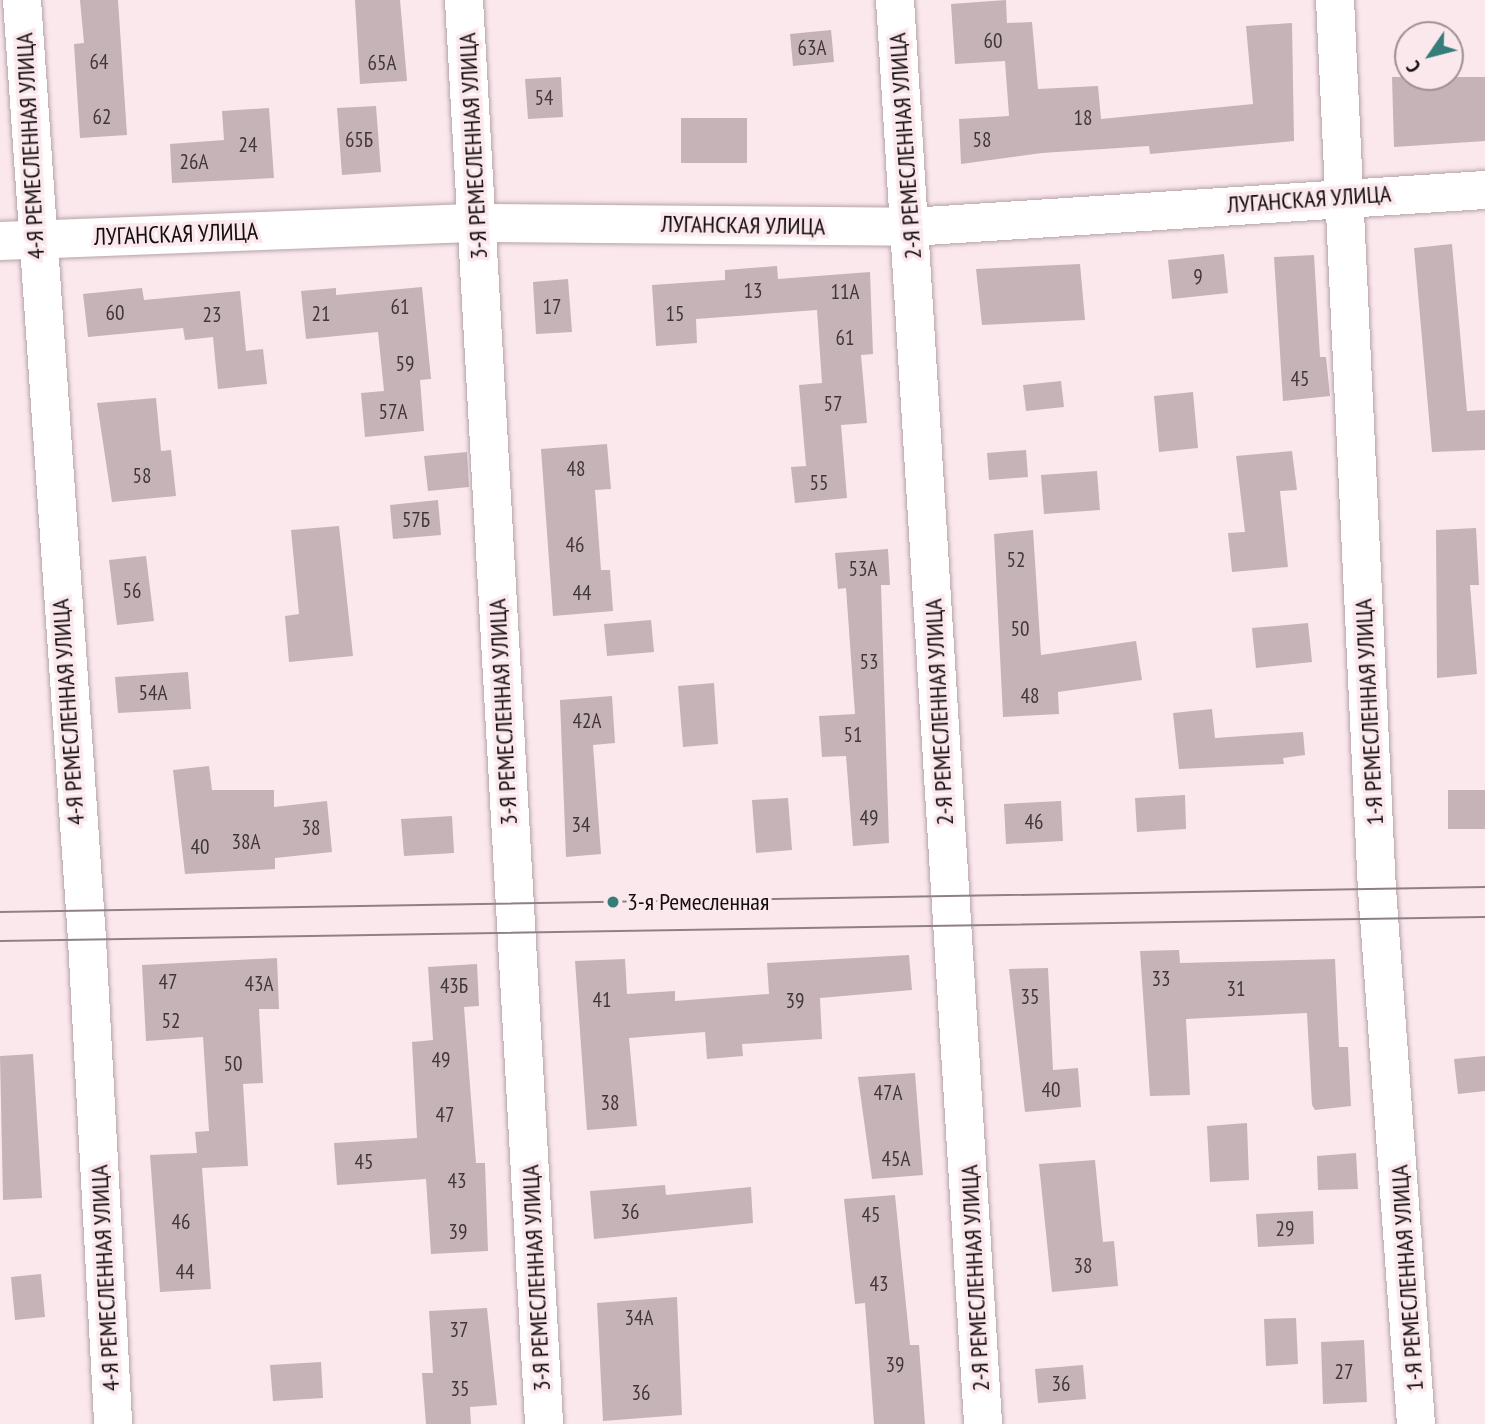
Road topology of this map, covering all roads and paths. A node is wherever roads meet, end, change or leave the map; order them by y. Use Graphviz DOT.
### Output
graph roads {
  1 [pos="22,0"];
  2 [pos="464,0"];
  3 [pos="895,0"];
  4 [pos="1335,0"];
  5 [pos="1485,190"];
  6 [pos="1346,196"];
  7 [pos="478,223"];
  8 [pos="911,227"];
  9 [pos="17,240"];
  10 [pos="113,1424"];
  11 [pos="544,1424"];
  12 [pos="983,1424"];
  13 [pos="1416,1424"];
  1 -- 9 [label="street, 4-Я РЕМЕСЛЕННАЯ УЛИЦА"];
  2 -- 7 [label="street, 3-Я РЕМЕСЛЕННАЯ УЛИЦА"];
  3 -- 8 [label="street, 2-Я РЕМЕСЛЕННАЯ УЛИЦА"];
  4 -- 6 [label="street, 1-Я РЕМЕСЛЕННАЯ УЛИЦА"];
  5 -- 6 [label="street, ЛУГАНСКАЯ УЛИЦА"];
  6 -- 8 [label="street, ЛУГАНСКАЯ УЛИЦА"];
  6 -- 13 [label="street, 1-Я РЕМЕСЛЕННАЯ УЛИЦА"];
  7 -- 8 [label="street, ЛУГАНСКАЯ УЛИЦА"];
  7 -- 9 [label="street, ЛУГАНСКАЯ УЛИЦА"];
  7 -- 11 [label="street, 3-Я РЕМЕСЛЕННАЯ УЛИЦА"];
  8 -- 12 [label="street, 2-Я РЕМЕСЛЕННАЯ УЛИЦА"];
  9 -- 10 [label="street, 4-Я РЕМЕСЛЕННАЯ УЛИЦА"];
}
